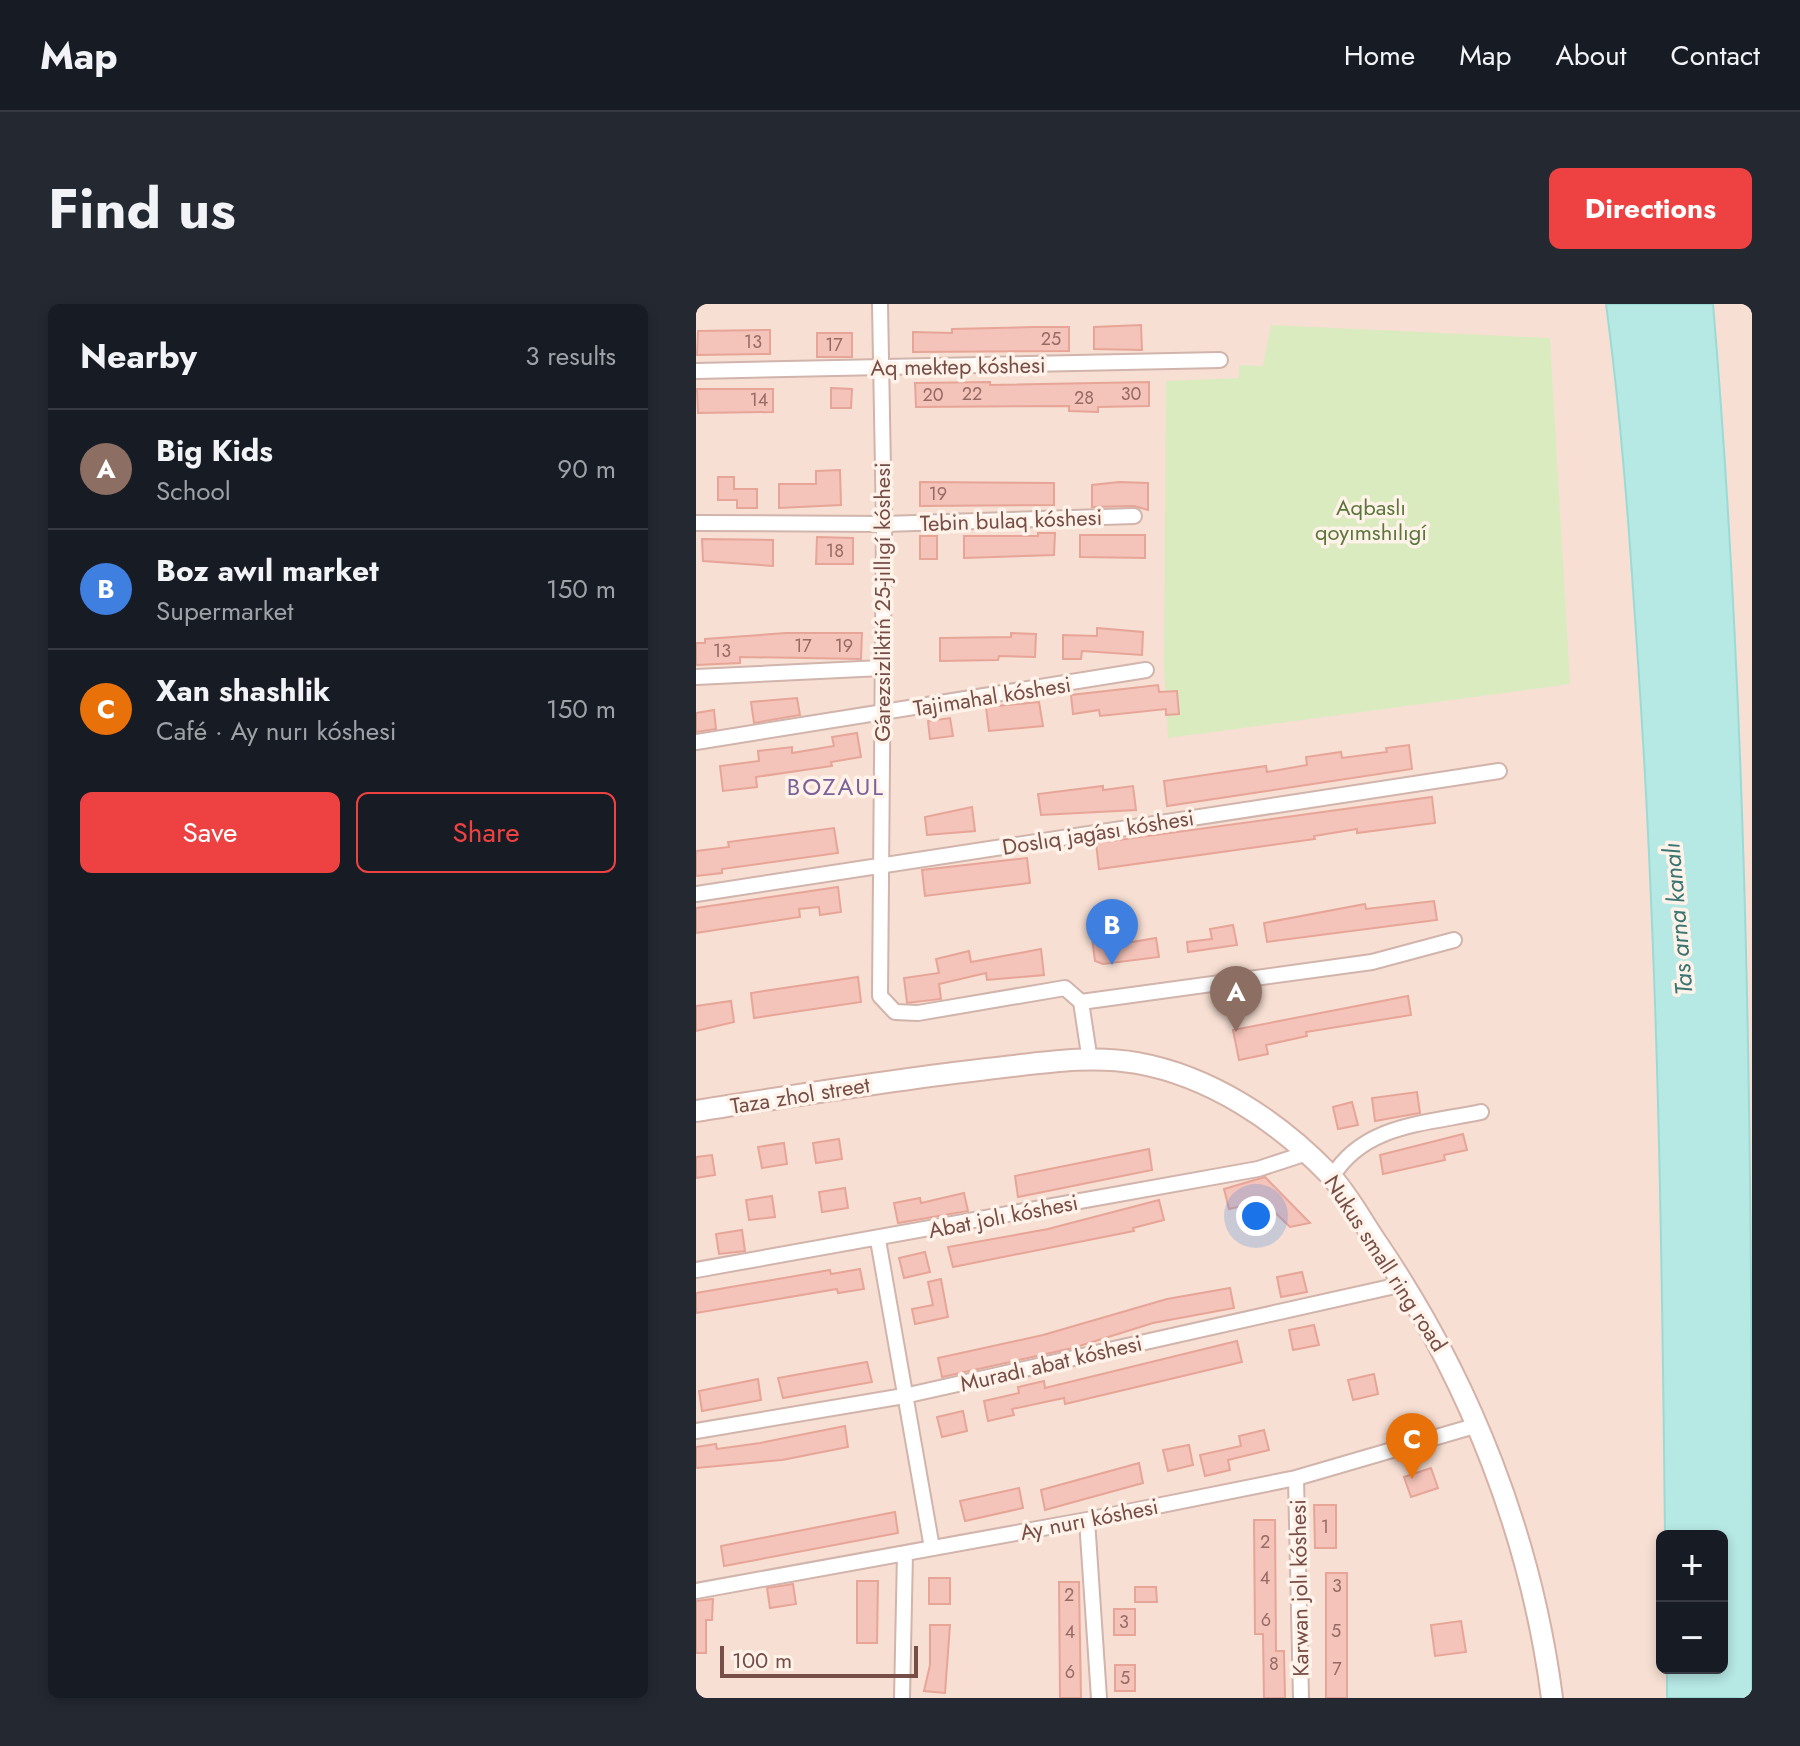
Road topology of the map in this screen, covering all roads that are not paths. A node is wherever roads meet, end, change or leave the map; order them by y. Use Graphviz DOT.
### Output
graph roads {
  1 [pos="880,304"];
  2 [pos="1220,360"];
  3 [pos="880,367"];
  4 [pos="696,371"];
  5 [pos="1134,516"];
  6 [pos="696,523"];
  7 [pos="884,524"];
  8 [pos="882,668"];
  9 [pos="1146,670"];
  10 [pos="696,677"];
  11 [pos="883,714"];
  12 [pos="696,742"];
  13 [pos="1499,771"];
  14 [pos="879,866"];
  15 [pos="696,894"];
  16 [pos="1454,940"];
  17 [pos="1081,1002"];
  18 [pos="1090,1061"];
  19 [pos="903,1079"];
  20 [pos="696,1111"];
  21 [pos="1481,1112"];
  22 [pos="1307,1153"];
  23 [pos="1332,1177"];
  24 [pos="878,1240"];
  25 [pos="696,1270"];
  26 [pos="1404,1284"];
  27 [pos="904,1396"];
  28 [pos="1478,1425"];
  29 [pos="696,1431"];
  30 [pos="1296,1478"];
  31 [pos="1087,1520"];
  32 [pos="932,1548"];
  33 [pos="905,1553"];
  34 [pos="696,1591"];
  35 [pos="902,1698"];
  36 [pos="1099,1698"];
  37 [pos="1301,1698"];
  38 [pos="1552,1698"];
  1 -- 3 [label="street, Ǵarezsizliktiń 25-jıllıǵı kóshesi"];
  2 -- 3 [label="street, Aq mektep kóshesi"];
  3 -- 4 [label="street, Aq mektep kóshesi"];
  3 -- 7 [label="street, Ǵarezsizliktiń 25-jıllıǵı kóshesi"];
  5 -- 7 [label="street, Tebin bulaq kóshesi"];
  6 -- 7 [label="street, Tebin bulaq kóshesi"];
  7 -- 8 [label="street, Ǵarezsizliktiń 25-jıllıǵı kóshesi"];
  8 -- 10 [label="street"];
  8 -- 11 [label="street, Ǵarezsizliktiń 25-jıllıǵı kóshesi"];
  9 -- 11 [label="street, Tajimahal kóshesi"];
  11 -- 12 [label="street, Tajimahal kóshesi"];
  11 -- 14 [label="street, Ǵarezsizliktiń 25-jıllıǵı kóshesi"];
  13 -- 14 [label="street, Doslıq jaǵası kóshesi"];
  14 -- 15 [label="street, Doslıq jaǵası kóshesi"];
  14 -- 17 [label="street, Ǵarezsizliktiń 25-jıllıǵı kóshesi"];
  16 -- 17 [label="street"];
  17 -- 18 [label="street"];
  18 -- 19 [label="main road, Nukus small ring road"];
  18 -- 22 [label="main road, Nukus small ring road"];
  19 -- 20 [label="main road, Taza zhol street"];
  21 -- 23 [label="street"];
  22 -- 23 [label="main road, Nukus small ring road"];
  22 -- 24 [label="street, Abat jolı kóshesi"];
  23 -- 26 [label="main road, Nukus small ring road"];
  24 -- 25 [label="street, Abat jolı kóshesi"];
  24 -- 27 [label="street"];
  26 -- 27 [label="street, Muradı abat kóshesi"];
  26 -- 28 [label="main road, Nukus small ring road"];
  27 -- 29 [label="street, Muradı abat kóshesi"];
  27 -- 32 [label="street"];
  28 -- 30 [label="street, Ay nurı kóshesi"];
  28 -- 38 [label="main road, Nukus small ring road"];
  30 -- 31 [label="street, Ay nurı kóshesi"];
  30 -- 37 [label="street, Karwan jolı kóshesi"];
  31 -- 32 [label="street, Ay nurı kóshesi"];
  31 -- 36 [label="street"];
  32 -- 33 [label="street, Ay nurı kóshesi"];
  33 -- 34 [label="street, Ay nurı kóshesi"];
  33 -- 35 [label="street"];
}
